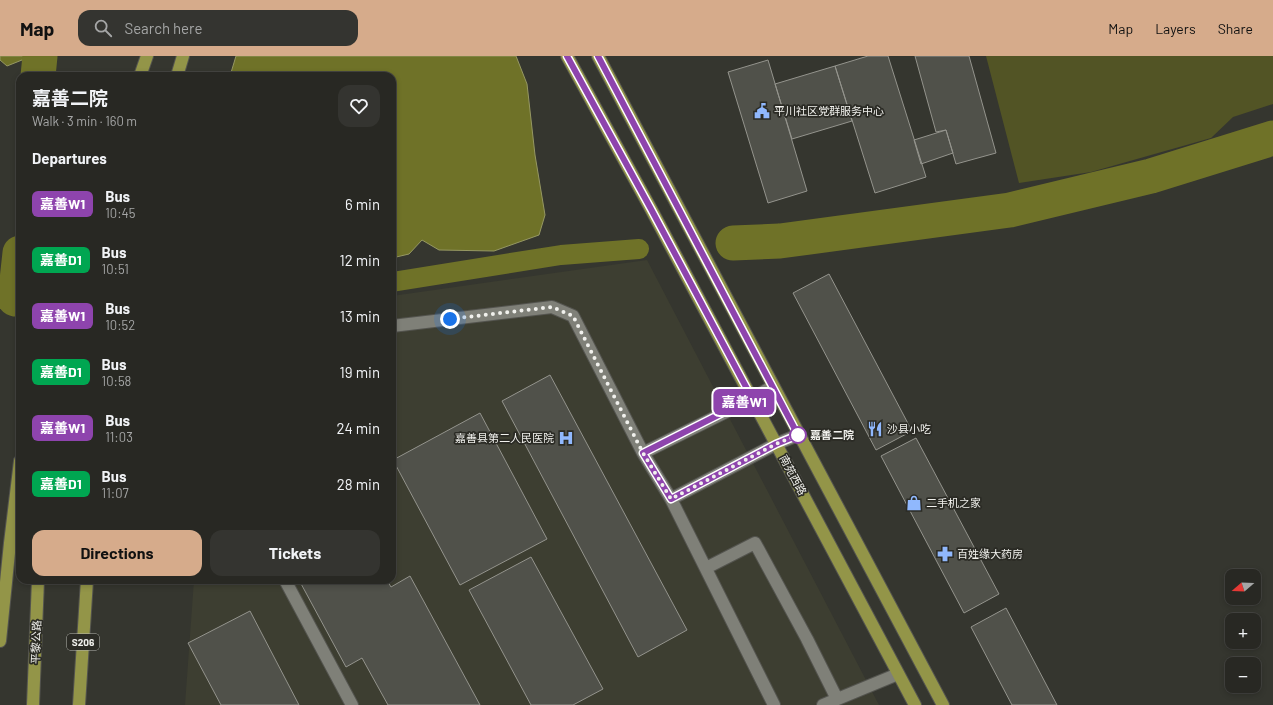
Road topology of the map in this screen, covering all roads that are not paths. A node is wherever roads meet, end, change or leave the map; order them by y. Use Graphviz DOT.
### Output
graph roads {
  1 [pos="147,56"];
  2 [pos="183,56"];
  3 [pos="567,56"];
  4 [pos="598,56"];
  5 [pos="141,72"];
  6 [pos="178,72"];
  7 [pos="396,326"];
  8 [pos="773,386"];
  9 [pos="752,398"];
  10 [pos="798,435"];
  11 [pos="776,444"];
  12 [pos="643,453"];
  13 [pos="16,494"];
  14 [pos="671,499"];
  15 [pos="706,568"];
  16 [pos="38,584"];
  17 [pos="87,584"];
  18 [pos="287,584"];
  19 [pos="0,641"];
  20 [pos="898,674"];
  21 [pos="838,699"];
  22 [pos="33,705"];
  23 [pos="79,705"];
  24 [pos="352,705"];
  25 [pos="774,705"];
  26 [pos="823,705"];
  27 [pos="915,705"];
  28 [pos="943,705"];
  1 -- 5 [label="main road"];
  2 -- 6 [label="main road"];
  3 -- 9 [label="main road, 南苑西路"];
  4 -- 8 [label="main road"];
  7 -- 12 [label="lane"];
  8 -- 9 [label="lane"];
  8 -- 10 [label="main road"];
  9 -- 11 [label="main road, 南苑西路"];
  9 -- 12 [label="lane"];
  10 -- 11 [label="lane"];
  10 -- 28 [label="main road"];
  11 -- 14 [label="lane"];
  11 -- 20 [label="main road, 南苑西路"];
  12 -- 14 [label="lane"];
  13 -- 19 [label="main road"];
  14 -- 15 [label="lane"];
  15 -- 21 [label="lane"];
  15 -- 25 [label="lane"];
  16 -- 22 [label="main road, 平黎公路"];
  17 -- 23 [label="main road, S206"];
  18 -- 24 [label="lane"];
  20 -- 21 [label="lane"];
  20 -- 27 [label="main road, 南苑西路"];
  21 -- 26 [label="lane"];
}
